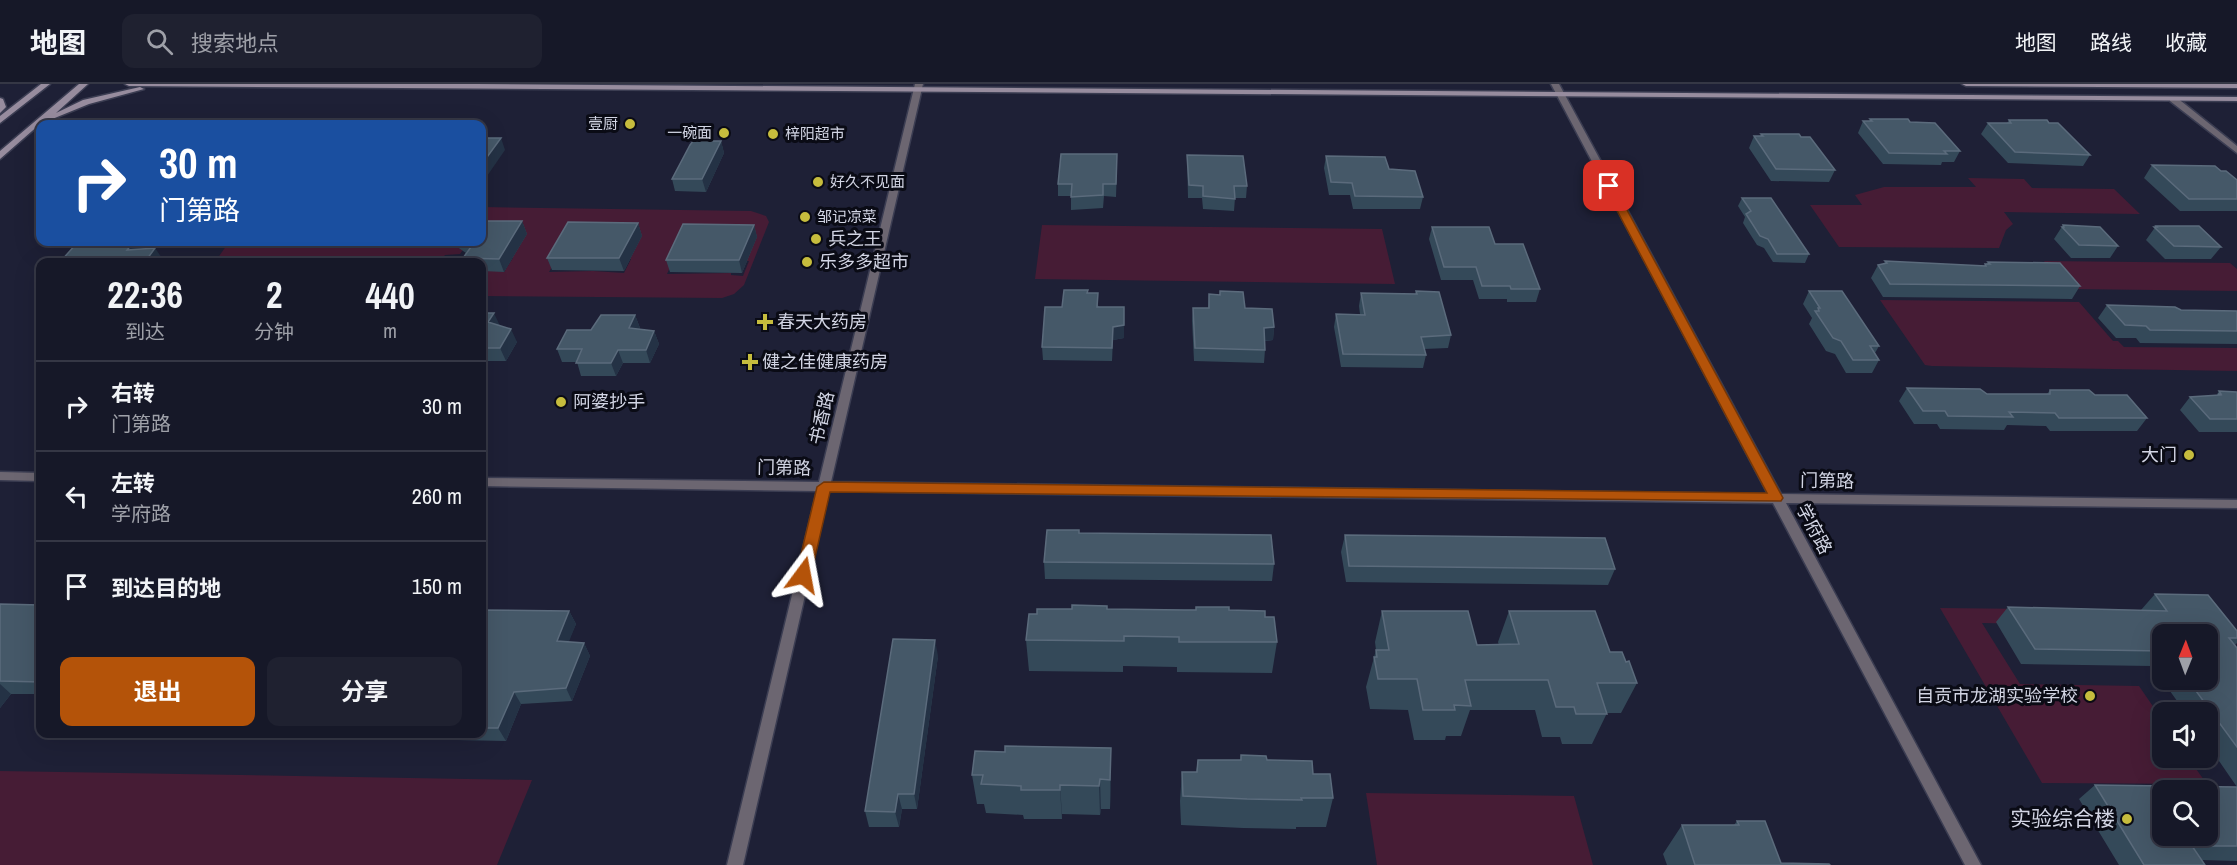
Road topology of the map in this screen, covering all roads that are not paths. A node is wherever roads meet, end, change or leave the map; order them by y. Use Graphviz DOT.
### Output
graph roads {
  1 [pos="46,84"];
  2 [pos="84,84"];
  3 [pos="129,84"];
  4 [pos="165,84"];
  5 [pos="1966,84"];
  6 [pos="2237,86"];
  7 [pos="919,87"];
  8 [pos="1557,89"];
  9 [pos="2173,99"];
  10 [pos="2237,99"];
  11 [pos="0,101"];
  12 [pos="0,110"];
  13 [pos="0,120"];
  14 [pos="40,120"];
  15 [pos="46,120"];
  16 [pos="36,124"];
  17 [pos="36,125"];
  18 [pos="33,126"];
  19 [pos="2237,150"];
  20 [pos="0,156"];
  21 [pos="0,477"];
  22 [pos="36,477"];
  23 [pos="486,482"];
  24 [pos="824,487"];
  25 [pos="1776,498"];
  26 [pos="2237,504"];
  27 [pos="735,865"];
  28 [pos="1973,865"];
  1 -- 13 [label="main road"];
  2 -- 14 [label="main road"];
  3 -- 4 [label="main road"];
  4 -- 7 [label="main road"];
  4 -- 15 [label="main road"];
  5 -- 6 [label="main road"];
  7 -- 8 [label="main road"];
  7 -- 24 [label="street, 书香路"];
  8 -- 9 [label="main road"];
  8 -- 25 [label="street, 学府路"];
  9 -- 10 [label="main road"];
  9 -- 19 [label="street"];
  11 -- 12 [label="main road"];
  16 -- 18 [label="main road"];
  17 -- 18 [label="main road"];
  18 -- 20 [label="main road"];
  21 -- 22 [label="street"];
  23 -- 24 [label="street, 门第路"];
  24 -- 25 [label="street, 门第路"];
  24 -- 27 [label="street, 书香路"];
  25 -- 26 [label="street, 门第路"];
  25 -- 28 [label="street, 学府路"];
}
